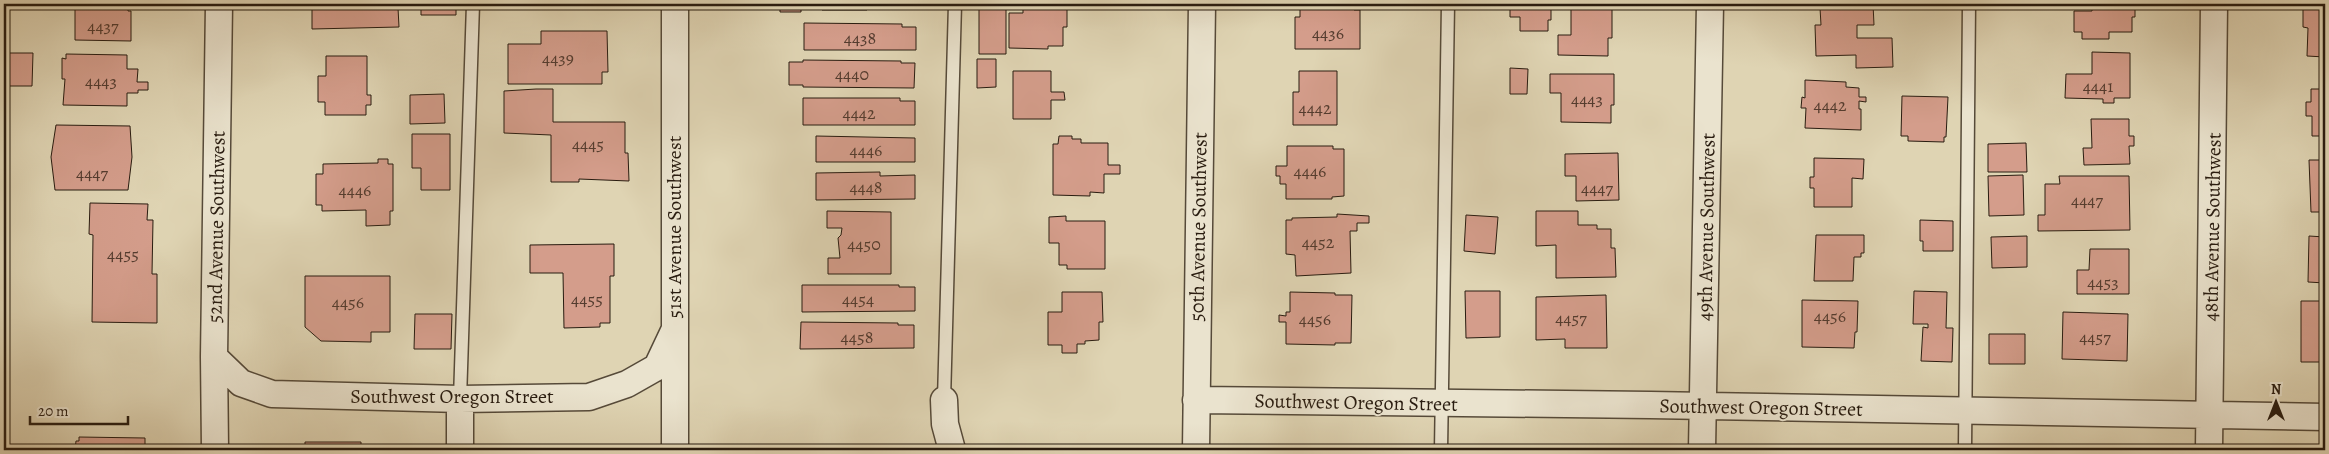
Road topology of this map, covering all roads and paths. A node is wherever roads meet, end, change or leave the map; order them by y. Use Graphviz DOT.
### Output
graph roads {
  1 [pos="219,4"];
  2 [pos="473,4"];
  3 [pos="675,4"];
  4 [pos="955,4"];
  5 [pos="1202,4"];
  6 [pos="1448,4"];
  7 [pos="1710,4"];
  8 [pos="1969,4"];
  9 [pos="2214,4"];
  10 [pos="674,331"];
  11 [pos="214,357"];
  12 [pos="460,399"];
  13 [pos="944,400"];
  14 [pos="1196,400"];
  15 [pos="1442,402"];
  16 [pos="1702,406"];
  17 [pos="1965,411"];
  18 [pos="2209,416"];
  19 [pos="2325,417"];
  20 [pos="215,450"];
  21 [pos="460,450"];
  22 [pos="675,450"];
  23 [pos="952,450"];
  24 [pos="1196,450"];
  25 [pos="1441,450"];
  26 [pos="1702,450"];
  27 [pos="1965,450"];
  28 [pos="2209,450"];
  1 -- 11 [label="street, 52nd Avenue Southwest"];
  2 -- 12 [label="lane"];
  3 -- 10 [label="street, 51st Avenue Southwest"];
  4 -- 13 [label="lane"];
  5 -- 14 [label="street, 50th Avenue Southwest"];
  6 -- 15 [label="lane"];
  7 -- 16 [label="street, 49th Avenue Southwest"];
  8 -- 17 [label="lane"];
  9 -- 18 [label="street, 48th Avenue Southwest"];
  10 -- 12 [label="street, Southwest Oregon Street"];
  10 -- 22 [label="street, 51st Avenue Southwest"];
  11 -- 12 [label="street, Southwest Oregon Street"];
  11 -- 20 [label="street, 52nd Avenue Southwest"];
  12 -- 21 [label="street"];
  13 -- 23 [label="street"];
  14 -- 15 [label="street, Southwest Oregon Street"];
  14 -- 24 [label="street, 50th Avenue Southwest"];
  15 -- 16 [label="street, Southwest Oregon Street"];
  15 -- 25 [label="lane"];
  16 -- 17 [label="street, Southwest Oregon Street"];
  16 -- 26 [label="street, 49th Avenue Southwest"];
  17 -- 18 [label="street, Southwest Oregon Street"];
  17 -- 27 [label="lane"];
  18 -- 19 [label="street, Southwest Oregon Street"];
  18 -- 28 [label="street, 48th Avenue Southwest"];
}
